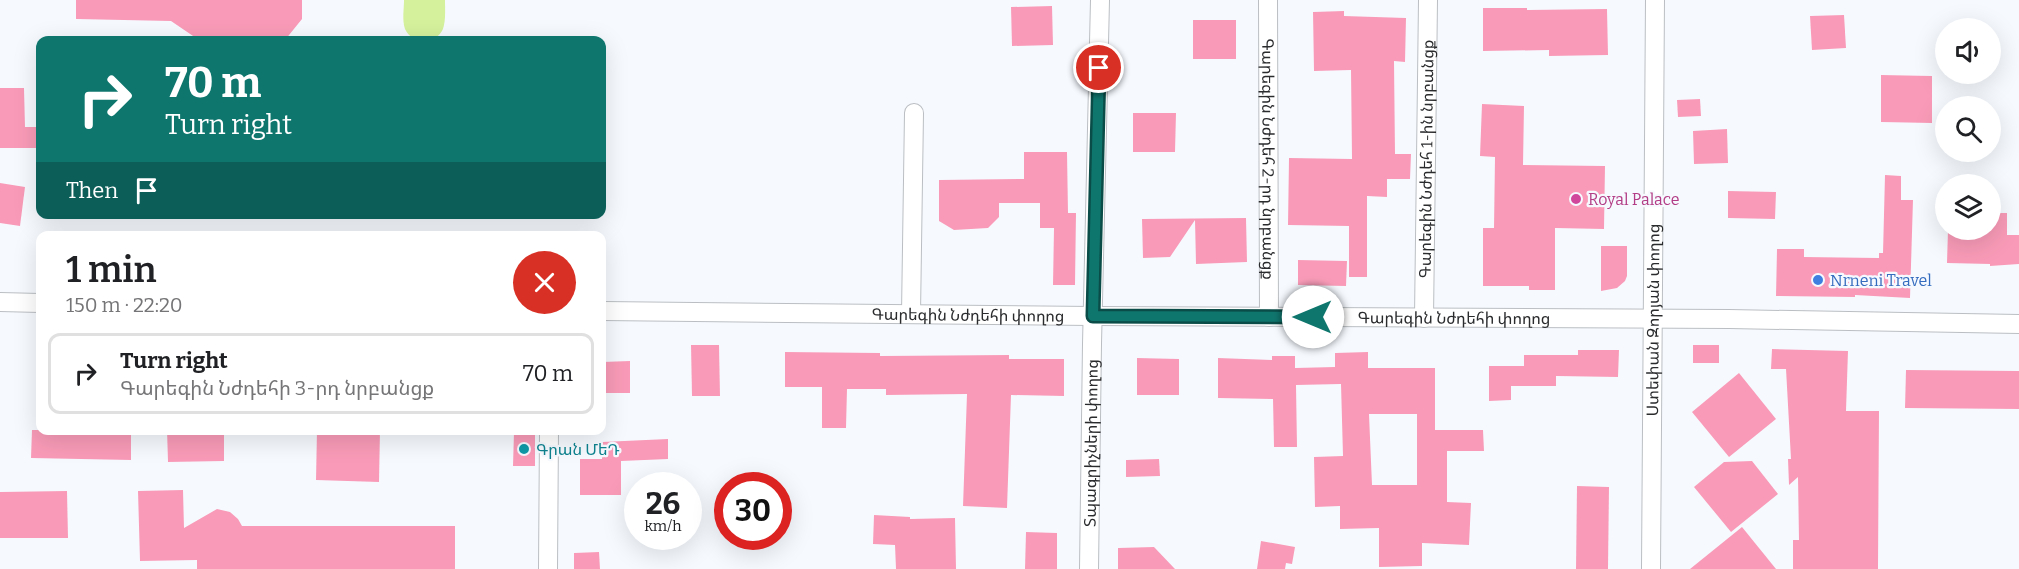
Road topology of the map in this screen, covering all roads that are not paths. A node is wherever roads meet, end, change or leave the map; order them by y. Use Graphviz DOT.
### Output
graph roads {
  1 [pos="1100,0"];
  2 [pos="1268,0"];
  3 [pos="1428,0"];
  4 [pos="1655,0"];
  5 [pos="914,113"];
  6 [pos="0,302"];
  7 [pos="36,303"];
  8 [pos="606,311"];
  9 [pos="911,314"];
  10 [pos="1093,316"];
  11 [pos="1269,317"];
  12 [pos="1424,318"];
  13 [pos="1654,318"];
  14 [pos="2019,324"];
  15 [pos="549,435"];
  16 [pos="548,569"];
  17 [pos="1089,569"];
  18 [pos="1651,569"];
  1 -- 10 [label="street, Տպագրիչների փողոց"];
  2 -- 11 [label="street, Գարեգին Նժդեհ 2-րդ նրբանցք"];
  3 -- 12 [label="street, Գարեգին Նժդեհ 1-ին նրբանցք"];
  4 -- 13 [label="street, Ստեփան Զորյան փողոց"];
  5 -- 9 [label="street"];
  6 -- 7 [label="street"];
  8 -- 9 [label="street, Գարեգին Նժդեհի փողոց"];
  9 -- 10 [label="street, Գարեգին Նժդեհի փողոց"];
  10 -- 11 [label="street, Գարեգին Նժդեհի փողոց"];
  10 -- 17 [label="street, Տպագրիչների փողոց"];
  11 -- 12 [label="street, Գարեգին Նժդեհի փողոց"];
  12 -- 13 [label="street, Գարեգին Նժդեհի փողոց"];
  13 -- 14 [label="street, Գարեգին Նժդեհի փողոց"];
  13 -- 18 [label="street, Ստեփան Զորյան փողոց"];
  15 -- 16 [label="street"];
}
